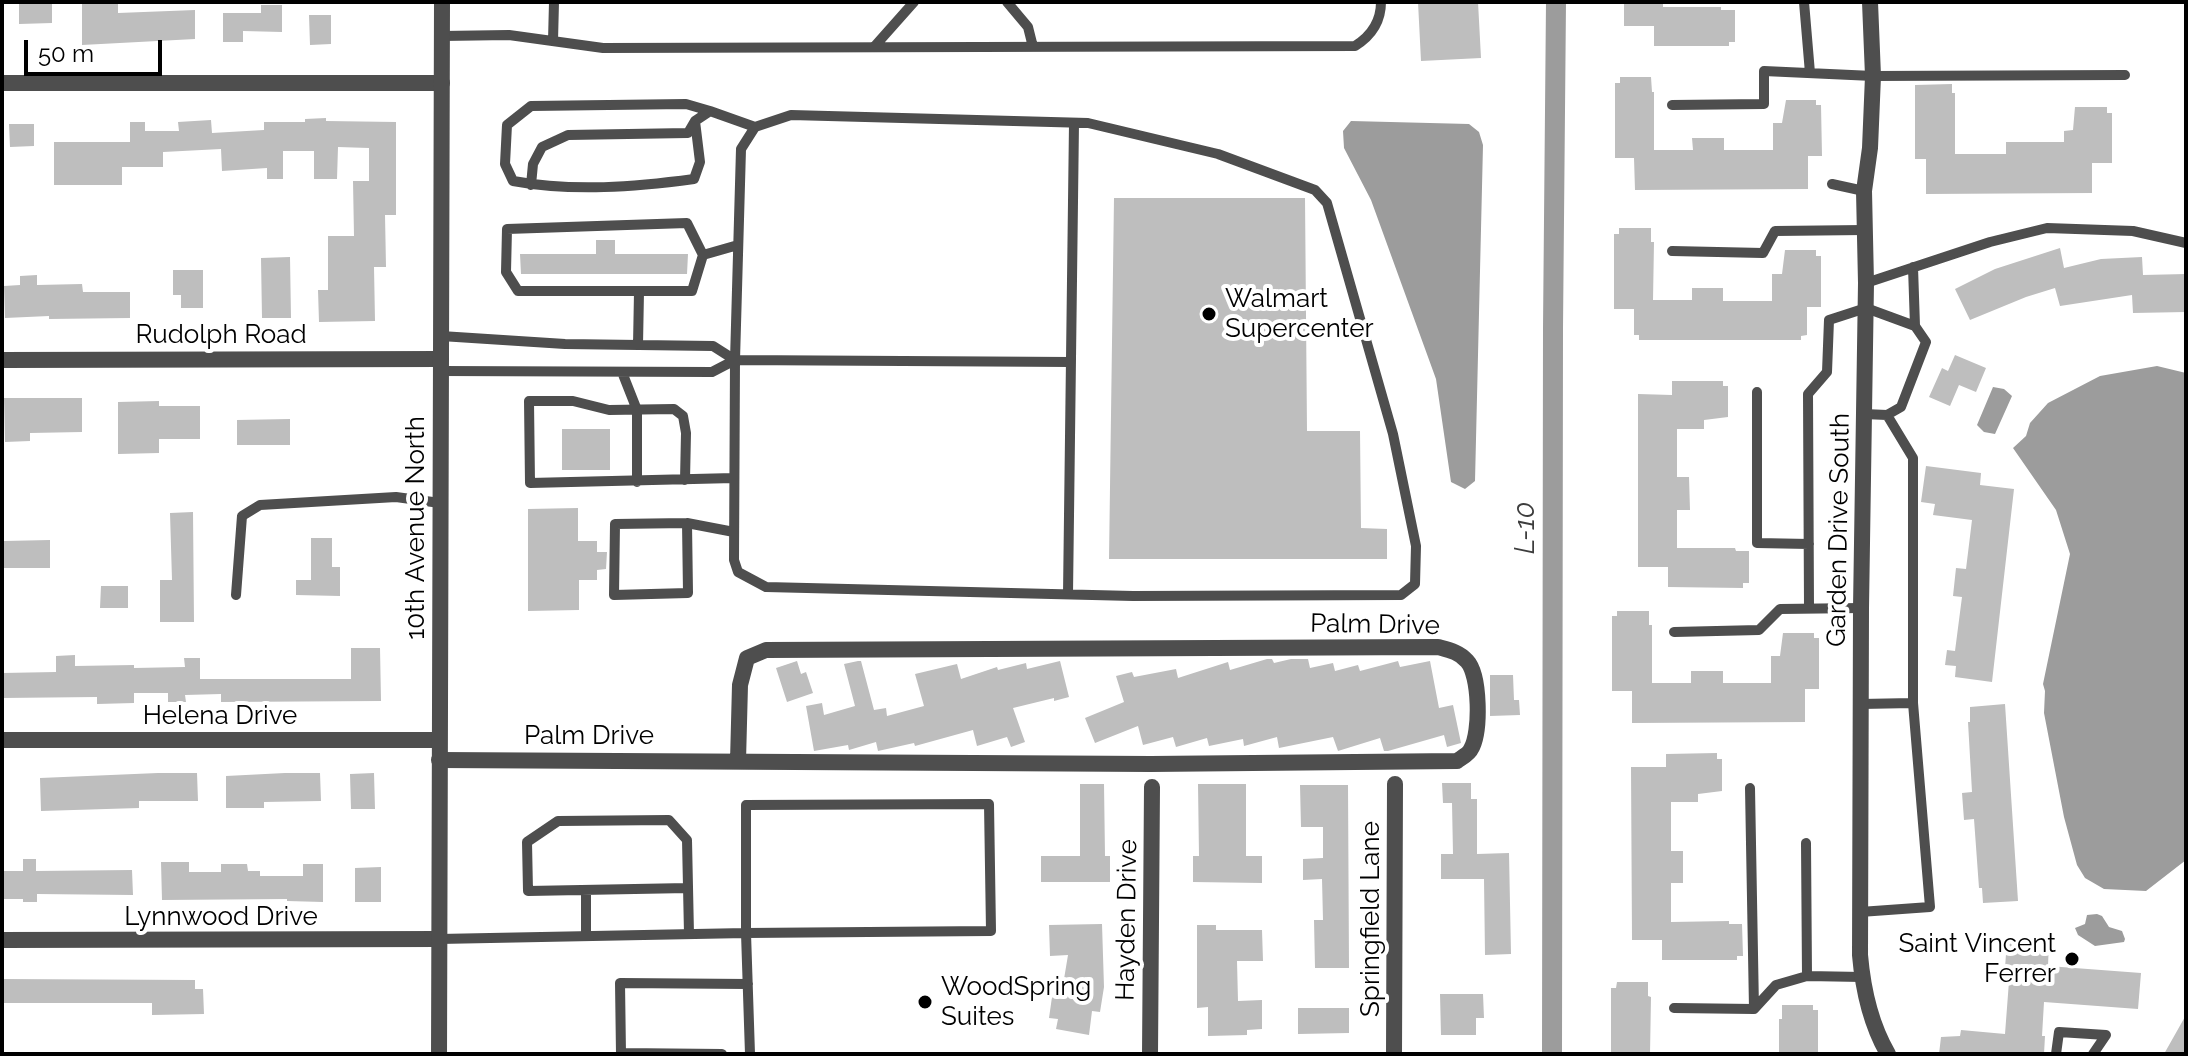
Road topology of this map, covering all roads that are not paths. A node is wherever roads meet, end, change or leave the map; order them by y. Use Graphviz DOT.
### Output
graph roads {
  1 [pos="442,2"];
  2 [pos="554,2"];
  3 [pos="914,2"];
  4 [pos="1007,2"];
  5 [pos="1381,2"];
  6 [pos="1804,2"];
  7 [pos="1870,2"];
  8 [pos="442,36"];
  9 [pos="553,41"];
  10 [pos="874,47"];
  11 [pos="1033,47"];
  12 [pos="1810,73"];
  13 [pos="2125,75"];
  14 [pos="1873,76"];
  15 [pos="2,83"];
  16 [pos="442,83"];
  17 [pos="1672,105"];
  18 [pos="710,111"];
  19 [pos="695,121"];
  20 [pos="1074,123"];
  21 [pos="755,127"];
  22 [pos="1832,184"];
  23 [pos="531,185"];
  24 [pos="1864,191"];
  25 [pos="1864,230"];
  26 [pos="2186,243"];
  27 [pos="738,245"];
  28 [pos="1672,251"];
  29 [pos="703,255"];
  30 [pos="1913,267"];
  31 [pos="1866,283"];
  32 [pos="639,292"];
  33 [pos="1866,308"];
  34 [pos="1915,326"];
  35 [pos="441,336"];
  36 [pos="638,345"];
  37 [pos="2,360"];
  38 [pos="735,360"];
  39 [pos="1071,362"];
  40 [pos="441,365"];
  41 [pos="622,372"];
  42 [pos="1757,392"];
  43 [pos="637,410"];
  44 [pos="1864,414"];
  45 [pos="1887,415"];
  46 [pos="734,478"];
  47 [pos="685,480"];
  48 [pos="637,482"];
  49 [pos="440,503"];
  50 [pos="687,523"];
  51 [pos="734,532"];
  52 [pos="1809,544"];
  53 [pos="1068,594"];
  54 [pos="236,595"];
  55 [pos="1809,608"];
  56 [pos="1861,608"];
  57 [pos="1674,632"];
  58 [pos="1913,703"];
  59 [pos="1861,704"];
  60 [pos="2,740"];
  61 [pos="439,740"];
  62 [pos="439,760"];
  63 [pos="738,761"];
  64 [pos="1395,784"];
  65 [pos="1152,787"];
  66 [pos="1750,788"];
  67 [pos="1806,843"];
  68 [pos="688,888"];
  69 [pos="586,890"];
  70 [pos="1860,912"];
  71 [pos="746,933"];
  72 [pos="689,934"];
  73 [pos="586,936"];
  74 [pos="439,939"];
  75 [pos="2,940"];
  76 [pos="1807,976"];
  77 [pos="1862,977"];
  78 [pos="748,984"];
  79 [pos="1674,1008"];
  80 [pos="1754,1009"];
  81 [pos="621,1053"];
  82 [pos="439,1054"];
  83 [pos="722,1054"];
  84 [pos="750,1054"];
  85 [pos="1150,1054"];
  86 [pos="1394,1054"];
  87 [pos="1888,1054"];
  88 [pos="2056,1054"];
  89 [pos="2093,1054"];
  1 -- 8 [label="street, 10th Avenue North"];
  2 -- 9 [label="lane"];
  3 -- 10 [label="lane"];
  4 -- 11 [label="lane"];
  5 -- 11 [label="lane"];
  6 -- 12 [label="lane"];
  7 -- 14 [label="street, Garden Drive South"];
  8 -- 9 [label="lane"];
  8 -- 16 [label="street, 10th Avenue North"];
  9 -- 10 [label="lane"];
  10 -- 11 [label="lane"];
  12 -- 14 [label="lane"];
  12 -- 17 [label="lane"];
  13 -- 14 [label="lane"];
  14 -- 24 [label="street, Garden Drive South"];
  15 -- 16 [label="street"];
  16 -- 35 [label="street, 10th Avenue North"];
  18 -- 19 [label="lane"];
  18 -- 21 [label="lane"];
  18 -- 23 [label="lane"];
  19 -- 23 [label="lane"];
  19 -- 23 [label="lane"];
  20 -- 21 [label="lane"];
  20 -- 39 [label="lane"];
  20 -- 53 [label="lane"];
  21 -- 27 [label="lane"];
  22 -- 24 [label="lane"];
  24 -- 25 [label="street, Garden Drive South"];
  25 -- 28 [label="lane"];
  25 -- 31 [label="street, Garden Drive South"];
  26 -- 30 [label="lane"];
  27 -- 29 [label="lane"];
  27 -- 38 [label="lane"];
  29 -- 32 [label="lane"];
  29 -- 32 [label="lane"];
  30 -- 31 [label="lane"];
  30 -- 34 [label="lane"];
  31 -- 33 [label="street, Garden Drive South"];
  32 -- 36 [label="lane"];
  33 -- 34 [label="lane"];
  33 -- 44 [label="street, Garden Drive South"];
  33 -- 52 [label="lane"];
  34 -- 45 [label="lane"];
  35 -- 36 [label="lane"];
  35 -- 40 [label="street, 10th Avenue North"];
  36 -- 38 [label="lane"];
  37 -- 40 [label="street, Rudolph Road"];
  38 -- 39 [label="lane"];
  38 -- 41 [label="lane"];
  38 -- 46 [label="lane"];
  39 -- 53 [label="lane"];
  40 -- 41 [label="lane"];
  40 -- 49 [label="street, 10th Avenue North"];
  41 -- 43 [label="lane"];
  42 -- 52 [label="lane"];
  43 -- 47 [label="lane"];
  43 -- 48 [label="lane"];
  43 -- 48 [label="lane"];
  44 -- 45 [label="lane"];
  44 -- 56 [label="street, Garden Drive South"];
  45 -- 58 [label="lane"];
  46 -- 47 [label="lane"];
  46 -- 51 [label="lane"];
  47 -- 48 [label="lane"];
  49 -- 54 [label="lane"];
  49 -- 61 [label="street, 10th Avenue North"];
  50 -- 50 [label="lane"];
  50 -- 51 [label="lane"];
  51 -- 53 [label="lane"];
  52 -- 55 [label="lane"];
  55 -- 56 [label="lane"];
  55 -- 57 [label="lane"];
  56 -- 59 [label="street, Garden Drive South"];
  58 -- 59 [label="lane"];
  58 -- 70 [label="lane"];
  59 -- 70 [label="street, Garden Drive South"];
  60 -- 61 [label="street, Helena Drive"];
  61 -- 62 [label="street, 10th Avenue North"];
  62 -- 63 [label="street, Palm Drive"];
  62 -- 74 [label="street, 10th Avenue North"];
  63 -- 63 [label="street, Palm Drive"];
  64 -- 86 [label="street, Springfield Lane"];
  65 -- 85 [label="street, Hayden Drive"];
  66 -- 80 [label="lane"];
  67 -- 76 [label="lane"];
  68 -- 69 [label="lane"];
  68 -- 69 [label="lane"];
  68 -- 72 [label="lane"];
  69 -- 73 [label="lane"];
  70 -- 77 [label="street, Garden Drive South"];
  71 -- 71 [label="lane"];
  71 -- 72 [label="lane"];
  71 -- 78 [label="lane"];
  72 -- 73 [label="lane"];
  73 -- 74 [label="lane"];
  74 -- 75 [label="street, Lynnwood Drive"];
  74 -- 82 [label="street, 10th Avenue North"];
  76 -- 77 [label="lane"];
  76 -- 80 [label="lane"];
  77 -- 87 [label="street, Garden Drive South"];
  78 -- 81 [label="lane"];
  78 -- 84 [label="lane"];
  79 -- 80 [label="lane"];
  81 -- 83 [label="lane"];
  88 -- 89 [label="lane"];
}
